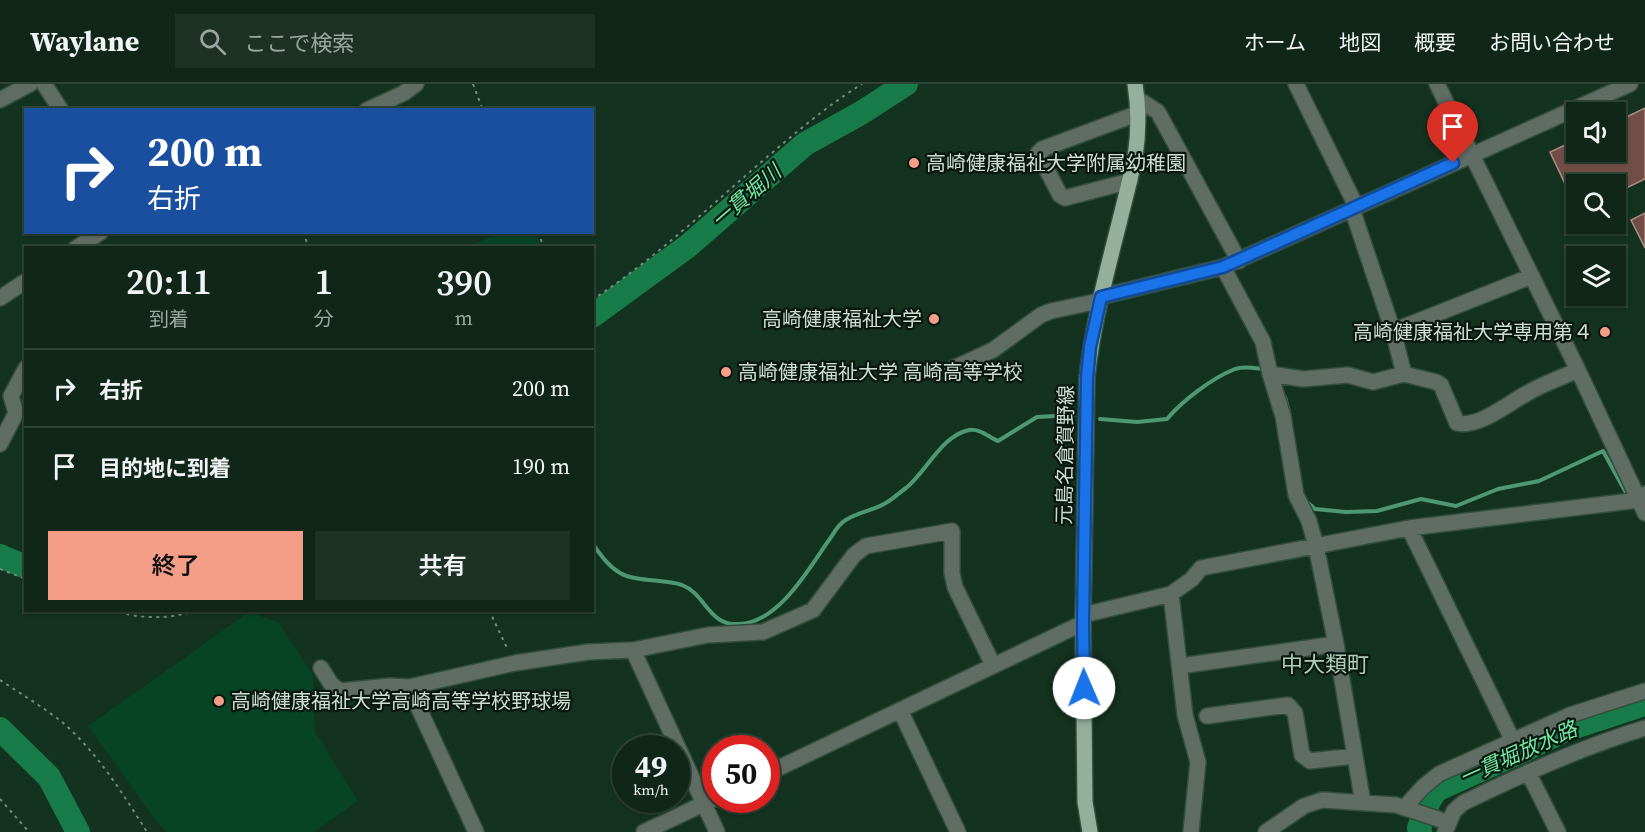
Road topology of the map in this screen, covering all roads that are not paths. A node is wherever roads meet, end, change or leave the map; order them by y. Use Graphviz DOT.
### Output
graph roads {
  1 [pos="30,84"];
  2 [pos="44,84"];
  3 [pos="416,84"];
  4 [pos="1296,84"];
  5 [pos="1437,84"];
  6 [pos="1630,84"];
  7 [pos="1137,99"];
  8 [pos="0,100"];
  9 [pos="60,108"];
  10 [pos="371,108"];
  11 [pos="1472,154"];
  12 [pos="1130,181"];
  13 [pos="1354,207"];
  14 [pos="98,234"];
  15 [pos="79,246"];
  16 [pos="1239,261"];
  17 [pos="1223,267"];
  18 [pos="1532,276"];
  19 [pos="24,282"];
  20 [pos="0,298"];
  21 [pos="1100,299"];
  22 [pos="1393,332"];
  23 [pos="952,369"];
  24 [pos="1578,370"];
  25 [pos="24,372"];
  26 [pos="1270,374"];
  27 [pos="1404,374"];
  28 [pos="0,444"];
  29 [pos="1641,496"];
  30 [pos="1645,513"];
  31 [pos="1409,528"];
  32 [pos="1317,546"];
  33 [pos="1171,594"];
  34 [pos="1083,619"];
  35 [pos="1336,644"];
  36 [pos="633,651"];
  37 [pos="993,665"];
  38 [pos="1180,666"];
  39 [pos="321,668"];
  40 [pos="409,687"];
  41 [pos="1645,691"];
  42 [pos="900,710"];
  43 [pos="1208,716"];
  44 [pos="1645,728"];
  45 [pos="1512,739"];
  46 [pos="1355,756"];
  47 [pos="780,767"];
  48 [pos="1528,771"];
  49 [pos="702,787"];
  50 [pos="1364,802"];
  51 [pos="702,804"];
  52 [pos="1410,810"];
  53 [pos="712,813"];
  54 [pos="1443,825"];
  55 [pos="1288,826"];
  56 [pos="476,832"];
  57 [pos="644,832"];
  58 [pos="717,832"];
  59 [pos="958,832"];
  60 [pos="1090,832"];
  61 [pos="1191,832"];
  62 [pos="1266,832"];
  63 [pos="1558,832"];
  1 -- 8 [label="street"];
  2 -- 9 [label="street"];
  3 -- 10 [label="street"];
  4 -- 13 [label="street"];
  5 -- 11 [label="street"];
  6 -- 11 [label="street"];
  7 -- 12 [label="main road, 元島名倉賀野線"];
  7 -- 12 [label="street"];
  7 -- 16 [label="street"];
  11 -- 13 [label="street"];
  11 -- 18 [label="street"];
  12 -- 21 [label="main road, 元島名倉賀野線"];
  13 -- 16 [label="street"];
  13 -- 22 [label="street"];
  14 -- 15 [label="street"];
  16 -- 17 [label="street"];
  17 -- 21 [label="street"];
  17 -- 26 [label="street"];
  18 -- 22 [label="street"];
  18 -- 24 [label="street"];
  19 -- 20 [label="street"];
  21 -- 23 [label="street"];
  21 -- 34 [label="main road, 元島名倉賀野線"];
  22 -- 27 [label="street"];
  24 -- 27 [label="street"];
  24 -- 29 [label="street"];
  25 -- 28 [label="street"];
  26 -- 27 [label="street"];
  26 -- 32 [label="street"];
  29 -- 30 [label="street"];
  29 -- 31 [label="street"];
  31 -- 32 [label="street"];
  31 -- 45 [label="street"];
  32 -- 33 [label="street"];
  32 -- 35 [label="street"];
  33 -- 34 [label="street"];
  33 -- 38 [label="street"];
  34 -- 37 [label="street"];
  34 -- 60 [label="main road, 元島名倉賀野線"];
  35 -- 38 [label="street"];
  35 -- 46 [label="street"];
  36 -- 37 [label="street"];
  36 -- 40 [label="street"];
  36 -- 49 [label="street"];
  37 -- 42 [label="street"];
  38 -- 61 [label="street"];
  39 -- 40 [label="street"];
  40 -- 56 [label="street"];
  41 -- 45 [label="street"];
  42 -- 47 [label="street"];
  42 -- 59 [label="street"];
  43 -- 46 [label="street"];
  44 -- 48 [label="street"];
  45 -- 52 [label="street"];
  46 -- 50 [label="street"];
  48 -- 54 [label="street"];
  48 -- 63 [label="street"];
  50 -- 52 [label="street"];
  50 -- 55 [label="street"];
  51 -- 57 [label="street"];
  52 -- 54 [label="street"];
  53 -- 58 [label="street"];
  55 -- 62 [label="street"];
}
